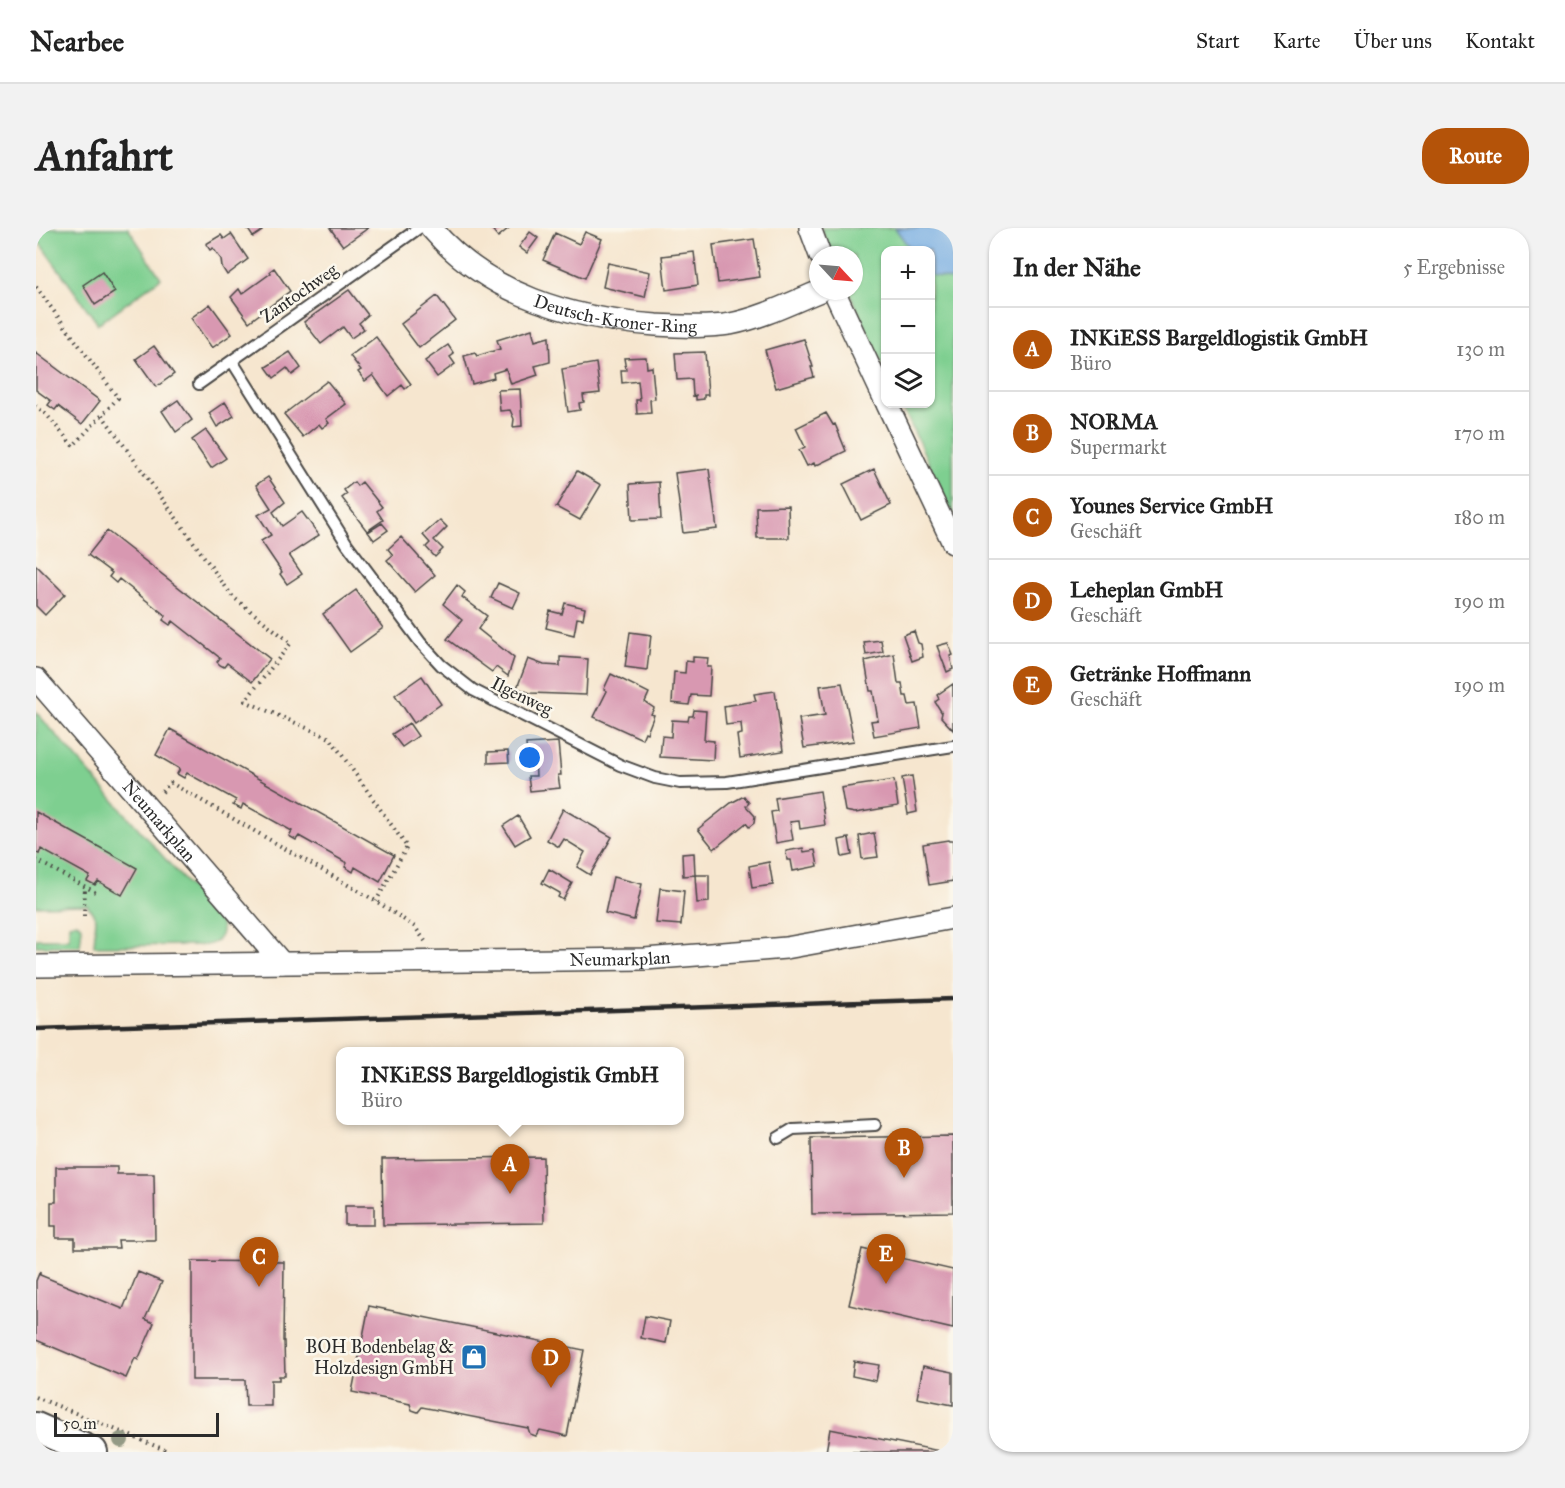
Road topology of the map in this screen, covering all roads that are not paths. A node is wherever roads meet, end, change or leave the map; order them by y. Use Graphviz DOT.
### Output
graph roads {
  1 [pos="419,228"];
  2 [pos="431,228"];
  3 [pos="810,228"];
  4 [pos="817,246"];
  5 [pos="809,295"];
  6 [pos="838,300"];
  7 [pos="232,361"];
  8 [pos="199,384"];
  9 [pos="881,391"];
  10 [pos="889,408"];
  11 [pos="953,543"];
  12 [pos="36,679"];
  13 [pos="953,746"];
  14 [pos="953,918"];
  15 [pos="282,963"];
  16 [pos="36,966"];
  17 [pos="875,1125"];
  18 [pos="778,1138"];
  19 [pos="36,1427"];
  20 [pos="93,1452"];
  1 -- 7 [label="lane, Zantochweg"];
  2 -- 5 [label="street, Deutsch-Kroner-Ring"];
  3 -- 4 [label="street"];
  6 -- 9 [label="street"];
  7 -- 8 [label="lane, Zantochweg"];
  7 -- 13 [label="lane, Ilgenweg"];
  10 -- 11 [label="street"];
  12 -- 15 [label="street, Neumarkplan"];
  14 -- 15 [label="street, Neumarkplan"];
  15 -- 16 [label="street, Neumarkplan"];
  17 -- 18 [label="lane"];
  19 -- 20 [label="main road"];
}
